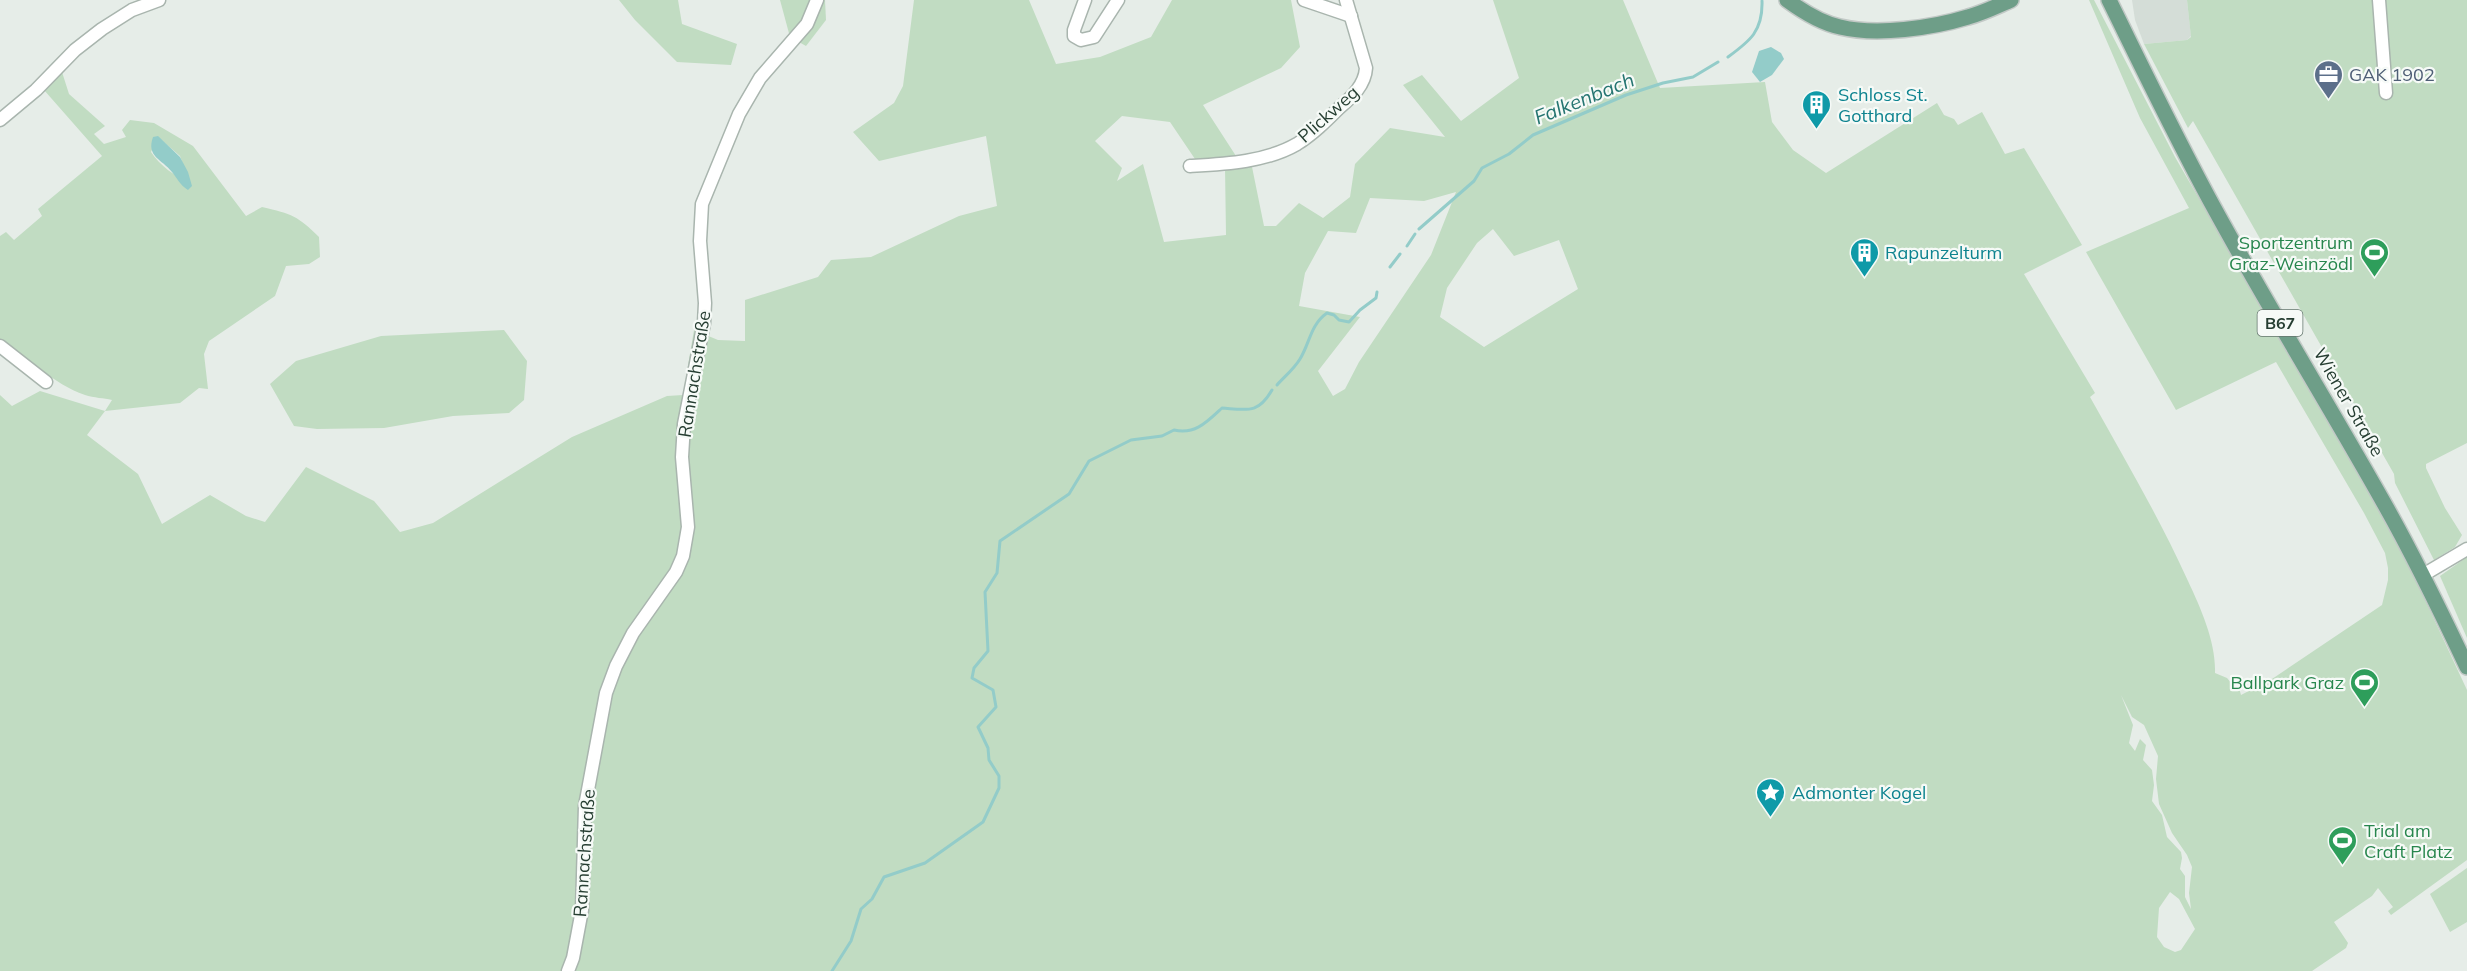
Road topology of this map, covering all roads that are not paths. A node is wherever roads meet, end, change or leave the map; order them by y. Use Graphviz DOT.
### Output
graph roads {
  1 [pos="159,0"];
  2 [pos="817,0"];
  3 [pos="1085,0"];
  4 [pos="1118,0"];
  5 [pos="1304,0"];
  6 [pos="1346,0"];
  7 [pos="1787,0"];
  8 [pos="2011,0"];
  9 [pos="2109,0"];
  10 [pos="2121,0"];
  11 [pos="2379,0"];
  12 [pos="1351,16"];
  13 [pos="2126,35"];
  14 [pos="2386,93"];
  15 [pos="0,120"];
  16 [pos="1190,166"];
  17 [pos="0,346"];
  18 [pos="46,382"];
  19 [pos="2467,549"];
  20 [pos="2423,575"];
  21 [pos="2467,667"];
  22 [pos="568,971"];
  1 -- 15 [label="street"];
  2 -- 22 [label="street, Rannachstraße"];
  3 -- 4 [label="street"];
  5 -- 12 [label="street"];
  6 -- 12 [label="street, Plickweg"];
  7 -- 8 [label="main road"];
  9 -- 13 [label="main road, Wiener Straße / B67"];
  10 -- 13 [label="main road"];
  11 -- 14 [label="street"];
  12 -- 16 [label="street, Plickweg"];
  13 -- 20 [label="main road, Wiener Straße / B67"];
  17 -- 18 [label="street"];
  19 -- 20 [label="street"];
  20 -- 21 [label="main road, Wiener Straße / B67"];
}
